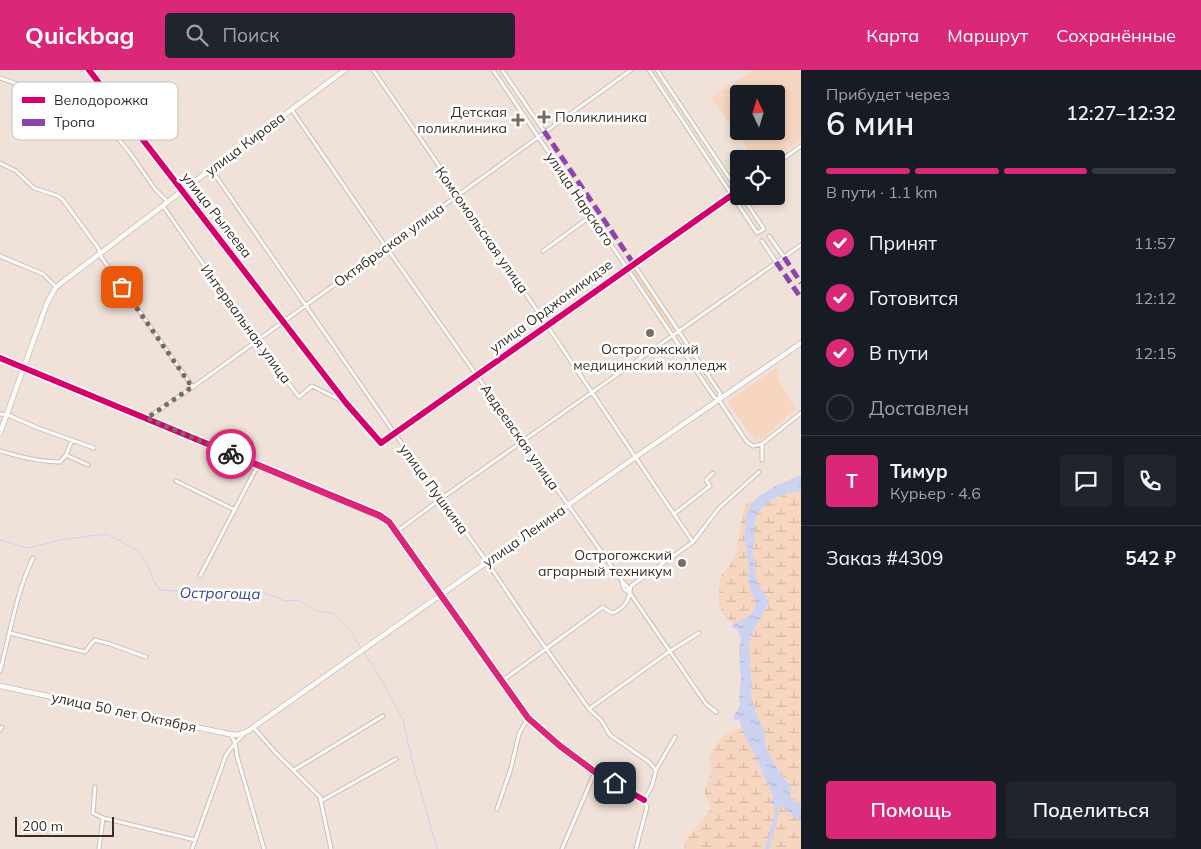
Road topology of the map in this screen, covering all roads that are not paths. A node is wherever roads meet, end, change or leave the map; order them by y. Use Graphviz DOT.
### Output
graph roads {
  1 [pos="89,70"];
  2 [pos="346,70"];
  3 [pos="373,70"];
  4 [pos="493,70"];
  5 [pos="502,70"];
  6 [pos="631,70"];
  7 [pos="649,70"];
  8 [pos="657,70"];
  9 [pos="0,78"];
  10 [pos="12,82"];
  11 [pos="98,82"];
  12 [pos="292,110"];
  13 [pos="696,129"];
  14 [pos="544,131"];
  15 [pos="691,133"];
  16 [pos="538,136"];
  17 [pos="119,140"];
  18 [pos="143,140"];
  19 [pos="801,146"];
  20 [pos="785,158"];
  21 [pos="0,163"];
  22 [pos="211,169"];
  23 [pos="730,179"];
  24 [pos="183,191"];
  25 [pos="730,191"];
  26 [pos="458,195"];
  27 [pos="730,195"];
  28 [pos="168,202"];
  29 [pos="739,205"];
  30 [pos="748,205"];
  31 [pos="163,206"];
  32 [pos="591,216"];
  33 [pos="769,236"];
  34 [pos="762,241"];
  35 [pos="801,245"];
  36 [pos="386,247"];
  37 [pos="543,251"];
  38 [pos="100,254"];
  39 [pos="0,256"];
  40 [pos="784,257"];
  41 [pos="776,262"];
  42 [pos="633,263"];
  43 [pos="627,268"];
  44 [pos="56,287"];
  45 [pos="306,305"];
  46 [pos="284,321"];
  47 [pos="548,325"];
  48 [pos="679,332"];
  49 [pos="673,336"];
  50 [pos="256,340"];
  51 [pos="801,342"];
  52 [pos="0,358"];
  53 [pos="24,367"];
  54 [pos="326,375"];
  55 [pos="477,375"];
  56 [pos="192,387"];
  57 [pos="592,394"];
  58 [pos="719,400"];
  59 [pos="346,402"];
  60 [pos="801,413"];
  61 [pos="0,414"];
  62 [pos="8,415"];
  63 [pos="147,418"];
  64 [pos="0,433"];
  65 [pos="395,434"];
  66 [pos="72,440"];
  67 [pos="524,442"];
  68 [pos="379,443"];
  69 [pos="762,444"];
  70 [pos="94,448"];
  71 [pos="0,451"];
  72 [pos="66,455"];
  73 [pos="636,457"];
  74 [pos="762,460"];
  75 [pos="88,465"];
  76 [pos="258,465"];
  77 [pos="759,472"];
  78 [pos="713,474"];
  79 [pos="176,481"];
  80 [pos="442,498"];
  81 [pos="568,505"];
  82 [pos="235,510"];
  83 [pos="674,514"];
  84 [pos="396,532"];
  85 [pos="693,542"];
  86 [pos="33,558"];
  87 [pos="487,562"];
  88 [pos="200,576"];
  89 [pos="630,593"];
  90 [pos="442,595"];
  91 [pos="10,633"];
  92 [pos="699,633"];
  93 [pos="546,648"];
  94 [pos="670,651"];
  95 [pos="146,657"];
  96 [pos="0,671"];
  97 [pos="502,680"];
  98 [pos="0,686"];
  99 [pos="589,709"];
  100 [pos="716,712"];
  101 [pos="384,716"];
  102 [pos="528,718"];
  103 [pos="254,728"];
  104 [pos="248,731"];
  105 [pos="230,734"];
  106 [pos="237,735"];
  107 [pos="675,737"];
  108 [pos="235,742"];
  109 [pos="396,759"];
  110 [pos="294,770"];
  111 [pos="656,770"];
  112 [pos="595,772"];
  113 [pos="95,787"];
  114 [pos="644,800"];
  115 [pos="321,801"];
  116 [pos="497,809"];
  117 [pos="103,818"];
  118 [pos="195,840"];
  119 [pos="99,849"];
  120 [pos="192,849"];
  121 [pos="264,849"];
  122 [pos="331,849"];
  123 [pos="562,849"];
  124 [pos="636,849"];
  1 -- 11 [label="street, улица Рылеева"];
  2 -- 12 [label="main road, улица Кирова"];
  3 -- 26 [label="street, Комсомольская улица"];
  4 -- 16 [label="street, улица Нарского"];
  5 -- 14 [label="street"];
  6 -- 14 [label="street, Октябрьская улица"];
  7 -- 15 [label="street"];
  8 -- 13 [label="street"];
  9 -- 10 [label="street"];
  12 -- 22 [label="main road, улица Кирова"];
  12 -- 36 [label="street, Авдеевская улица"];
  13 -- 15 [label="street"];
  13 -- 23 [label="street"];
  14 -- 16 [label="street, Октябрьская улица"];
  15 -- 25 [label="street"];
  16 -- 26 [label="street, Октябрьская улица"];
  16 -- 32 [label="street, улица Нарского"];
  17 -- 28 [label="street"];
  18 -- 24 [label="street, улица Рылеева"];
  19 -- 20 [label="street"];
  21 -- 38 [label="street"];
  22 -- 24 [label="main road, улица Кирова"];
  22 -- 45 [label="street, улица Пушкина"];
  24 -- 28 [label="main road, улица Кирова"];
  24 -- 46 [label="street, улица Рылеева"];
  26 -- 36 [label="street, Октябрьская улица"];
  26 -- 47 [label="street, Комсомольская улица"];
  27 -- 42 [label="street, улица Орджоникидзе"];
  28 -- 31 [label="main road, улица Кирова"];
  29 -- 30 [label="street"];
  31 -- 38 [label="main road, улица Кирова"];
  31 -- 50 [label="street, Интервальная улица"];
  32 -- 37 [label="street"];
  32 -- 43 [label="street, улица Нарского"];
  33 -- 40 [label="street"];
  34 -- 41 [label="street"];
  35 -- 40 [label="street"];
  36 -- 45 [label="street, Октябрьская улица"];
  36 -- 55 [label="street, Авдеевская улица"];
  38 -- 44 [label="main road, улица Кирова"];
  38 -- 56 [label="street"];
  39 -- 44 [label="street"];
  40 -- 41 [label="street"];
  41 -- 48 [label="street"];
  42 -- 43 [label="street, улица Орджоникидзе"];
  42 -- 48 [label="street, улица Нарского"];
  43 -- 47 [label="street, улица Орджоникидзе"];
  43 -- 49 [label="street, улица Нарского"];
  44 -- 53 [label="main road, улица Кирова"];
  45 -- 46 [label="street, Октябрьская улица"];
  45 -- 65 [label="street, улица Пушкина"];
  46 -- 50 [label="street, Октябрьская улица"];
  46 -- 54 [label="street, улица Рылеева"];
  47 -- 55 [label="street, улица Орджоникидзе"];
  47 -- 57 [label="street, Комсомольская улица"];
  48 -- 49 [label="street"];
  48 -- 58 [label="street, улица Нарского"];
  49 -- 57 [label="street"];
  49 -- 58 [label="street, улица Нарского"];
  50 -- 56 [label="street, Октябрьская улица"];
  50 -- 59 [label="street, Интервальная улица"];
  51 -- 58 [label="main road, улица Ленина"];
  52 -- 53 [label="street"];
  53 -- 62 [label="main road, улица Кирова"];
  53 -- 63 [label="street"];
  54 -- 59 [label="street, Интервальная улица"];
  55 -- 65 [label="street, улица Орджоникидзе"];
  55 -- 67 [label="street, Авдеевская улица"];
  56 -- 63 [label="street, Октябрьская улица"];
  57 -- 67 [label="street"];
  57 -- 73 [label="street, Комсомольская улица"];
  58 -- 69 [label="street, улица Нарского"];
  58 -- 73 [label="main road, улица Ленина"];
  59 -- 68 [label="street, Интервальная улица"];
  60 -- 69 [label="street"];
  61 -- 62 [label="street"];
  62 -- 64 [label="main road, улица Кирова"];
  62 -- 66 [label="street"];
  63 -- 76 [label="street"];
  65 -- 68 [label="street, улица Орджоникидзе"];
  65 -- 80 [label="street, улица Пушкина"];
  66 -- 70 [label="street"];
  66 -- 72 [label="street"];
  67 -- 80 [label="street"];
  67 -- 81 [label="street, Авдеевская улица"];
  69 -- 74 [label="street"];
  71 -- 72 [label="street"];
  72 -- 75 [label="street"];
  73 -- 81 [label="main road, улица Ленина"];
  73 -- 83 [label="street, Комсомольская улица"];
  76 -- 82 [label="street"];
  76 -- 84 [label="street"];
  77 -- 85 [label="street"];
  78 -- 83 [label="street"];
  79 -- 82 [label="street"];
  80 -- 84 [label="street"];
  80 -- 87 [label="street, улица Пушкина"];
  81 -- 87 [label="main road, улица Ленина"];
  81 -- 89 [label="street, Авдеевская улица"];
  82 -- 88 [label="street"];
  83 -- 85 [label="street, Комсомольская улица"];
  84 -- 90 [label="street"];
  85 -- 89 [label="street"];
  86 -- 91 [label="street"];
  87 -- 90 [label="main road, улица Ленина"];
  87 -- 93 [label="street, улица Пушкина"];
  89 -- 93 [label="street"];
  89 -- 94 [label="street, Авдеевская улица"];
  90 -- 97 [label="street"];
  90 -- 103 [label="main road, улица Ленина"];
  91 -- 95 [label="street"];
  91 -- 96 [label="street"];
  92 -- 94 [label="street"];
  93 -- 97 [label="street"];
  93 -- 99 [label="street, улица Пушкина"];
  94 -- 99 [label="street"];
  94 -- 100 [label="street, Авдеевская улица"];
  97 -- 102 [label="street"];
  98 -- 105 [label="main road, улица 50 лет Октября"];
  99 -- 111 [label="street, улица Пушкина"];
  101 -- 110 [label="street"];
  102 -- 112 [label="street"];
  102 -- 116 [label="street"];
  103 -- 104 [label="main road, улица Ленина"];
  103 -- 110 [label="street"];
  104 -- 106 [label="main road, улица 50 лет Октября"];
  104 -- 108 [label="street"];
  105 -- 106 [label="main road, улица 50 лет Октября"];
  105 -- 108 [label="street"];
  106 -- 108 [label="street"];
  107 -- 111 [label="street"];
  108 -- 118 [label="street"];
  108 -- 121 [label="street"];
  109 -- 115 [label="street"];
  110 -- 115 [label="street"];
  111 -- 114 [label="street"];
  112 -- 114 [label="street"];
  112 -- 123 [label="street"];
  113 -- 117 [label="street"];
  114 -- 124 [label="street"];
  115 -- 122 [label="street"];
  117 -- 118 [label="street"];
  117 -- 119 [label="street"];
  118 -- 120 [label="street"];
}
